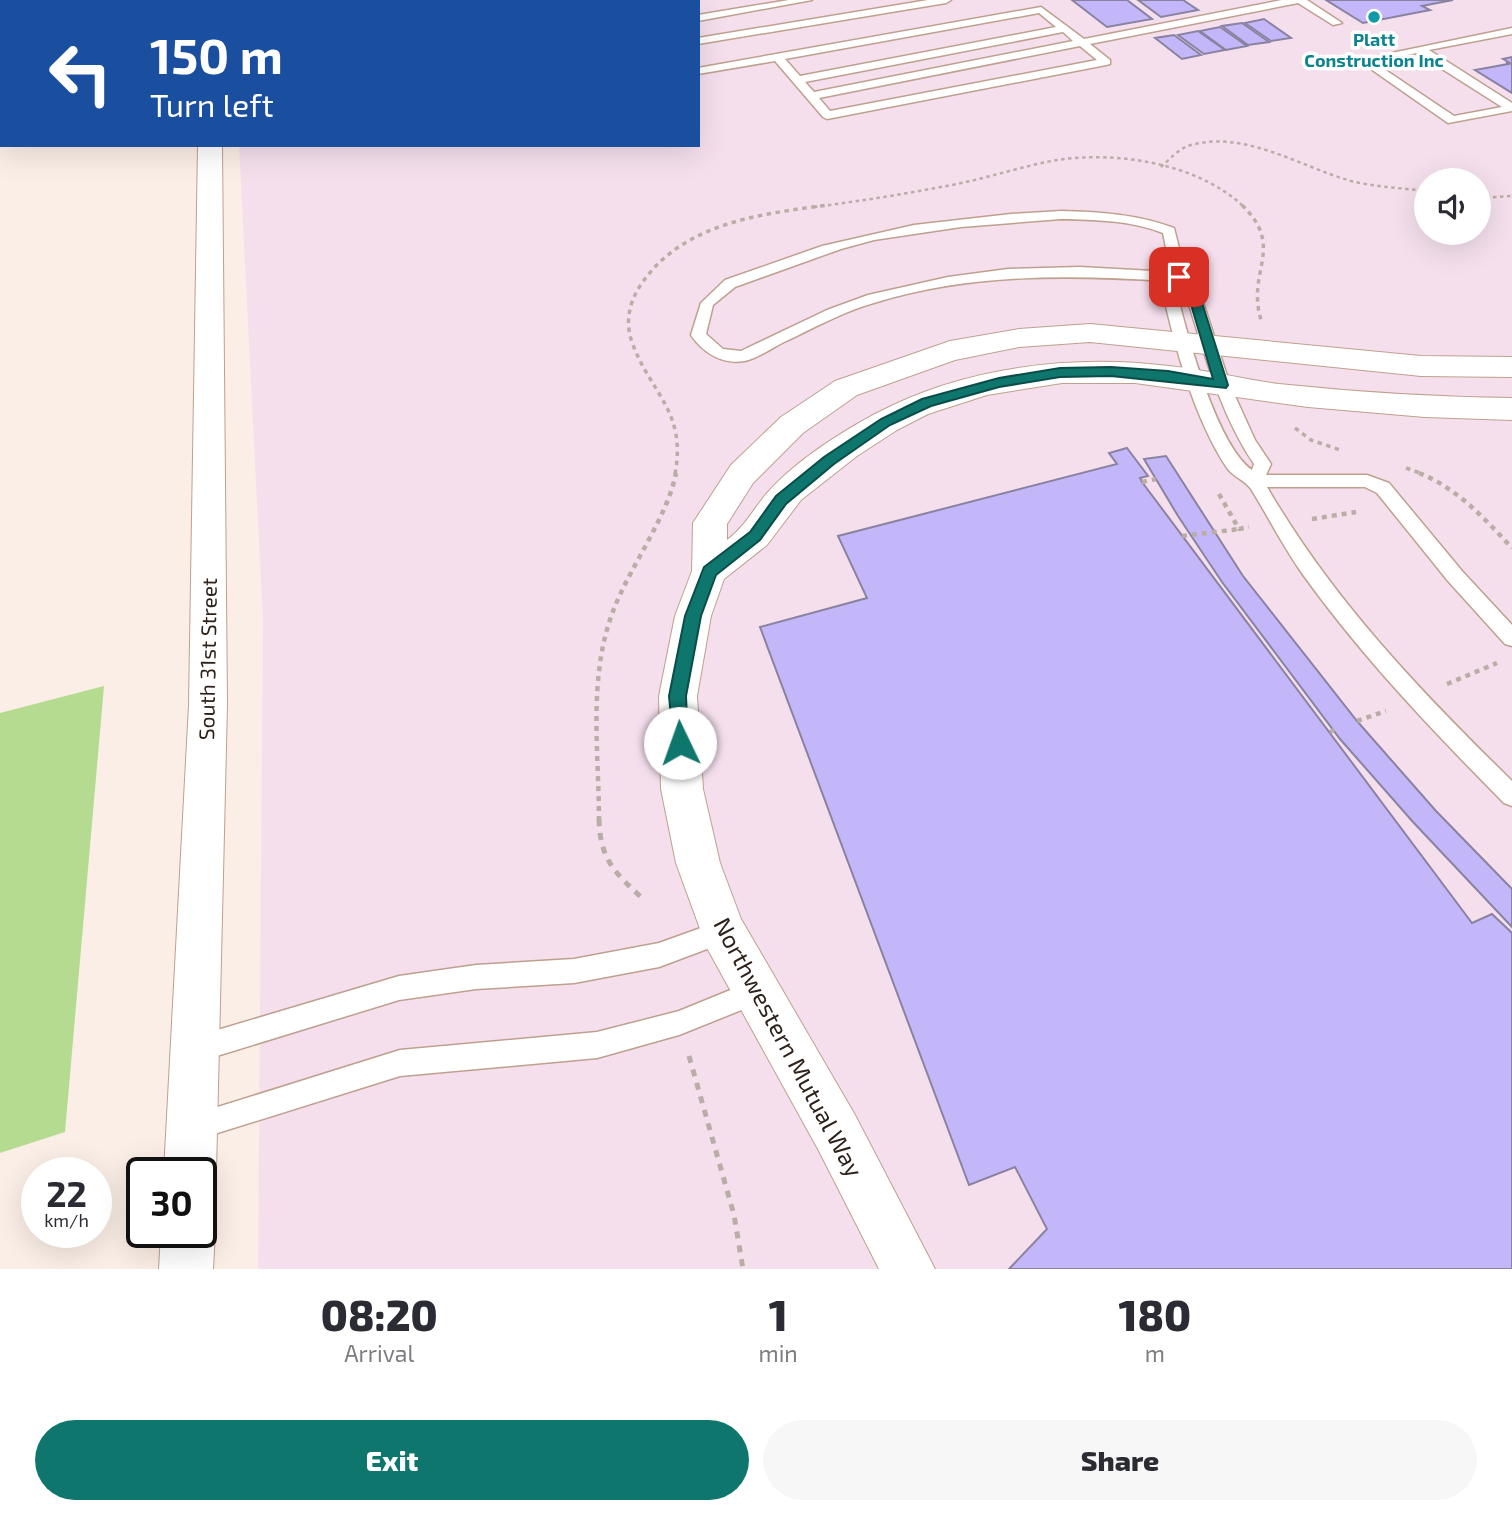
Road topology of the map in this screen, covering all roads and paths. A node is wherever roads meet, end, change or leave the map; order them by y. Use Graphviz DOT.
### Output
graph roads {
  1 [pos="807,0"];
  2 [pos="946,0"];
  3 [pos="1029,0"];
  4 [pos="1299,0"];
  5 [pos="1041,10"];
  6 [pos="700,18"];
  7 [pos="1337,23"];
  8 [pos="1064,29"];
  9 [pos="1512,31"];
  10 [pos="700,41"];
  11 [pos="1083,44"];
  12 [pos="1419,49"];
  13 [pos="778,57"];
  14 [pos="700,71"];
  15 [pos="798,80"];
  16 [pos="811,96"];
  17 [pos="210,147"];
  18 [pos="1161,167"];
  19 [pos="1414,190"];
  20 [pos="1512,196"];
  21 [pos="1491,199"];
  22 [pos="1179,277"];
  23 [pos="1194,342"];
  24 [pos="1512,366"];
  25 [pos="1208,383"];
  26 [pos="1512,409"];
  27 [pos="1156,479"];
  28 [pos="1255,481"];
  29 [pos="1142,482"];
  30 [pos="1398,506"];
  31 [pos="1310,519"];
  32 [pos="1239,529"];
  33 [pos="1182,536"];
  34 [pos="709,571"];
  35 [pos="1512,638"];
  36 [pos="1499,662"];
  37 [pos="1436,689"];
  38 [pos="1390,710"];
  39 [pos="1357,722"];
  40 [pos="1512,796"];
  41 [pos="723,932"];
  42 [pos="755,992"];
  43 [pos="194,1051"];
  44 [pos="689,1056"];
  45 [pos="191,1129"];
  46 [pos="190,1157"];
  47 [pos="187,1248"];
  48 [pos="186,1269"];
  49 [pos="743,1269"];
  50 [pos="908,1269"];
  1 -- 6 [label="lane"];
  2 -- 10 [label="lane"];
  3 -- 5 [label="lane"];
  4 -- 7 [label="lane"];
  4 -- 11 [label="lane"];
  5 -- 8 [label="lane"];
  5 -- 13 [label="lane"];
  8 -- 11 [label="lane"];
  8 -- 15 [label="lane"];
  9 -- 12 [label="lane"];
  11 -- 16 [label="lane"];
  11 -- 16 [label="lane"];
  12 -- 12 [label="lane"];
  13 -- 14 [label="lane"];
  13 -- 15 [label="lane"];
  15 -- 16 [label="lane"];
  17 -- 43 [label="street, South 31st Street"];
  18 -- 19 [label="path"];
  20 -- 21 [label="path"];
  22 -- 22 [label="lane"];
  22 -- 23 [label="lane"];
  22 -- 23 [label="lane"];
  23 -- 24 [label="street, Northwestern Mutual Way"];
  23 -- 25 [label="lane"];
  23 -- 25 [label="lane"];
  23 -- 34 [label="street, Northwestern Mutual Way"];
  25 -- 26 [label="street"];
  25 -- 28 [label="lane"];
  25 -- 28 [label="lane"];
  25 -- 34 [label="street"];
  27 -- 29 [label="path"];
  28 -- 30 [label="lane"];
  28 -- 40 [label="lane"];
  30 -- 31 [label="path"];
  30 -- 35 [label="lane"];
  32 -- 33 [label="path"];
  34 -- 41 [label="street, Northwestern Mutual Way"];
  36 -- 37 [label="path"];
  38 -- 39 [label="path"];
  41 -- 42 [label="street, Northwestern Mutual Way"];
  41 -- 43 [label="lane"];
  42 -- 45 [label="lane"];
  42 -- 50 [label="street, Northwestern Mutual Way"];
  43 -- 45 [label="street, South 31st Street"];
  44 -- 49 [label="path"];
  45 -- 46 [label="street, South 31st Street"];
  47 -- 48 [label="street"];
}
